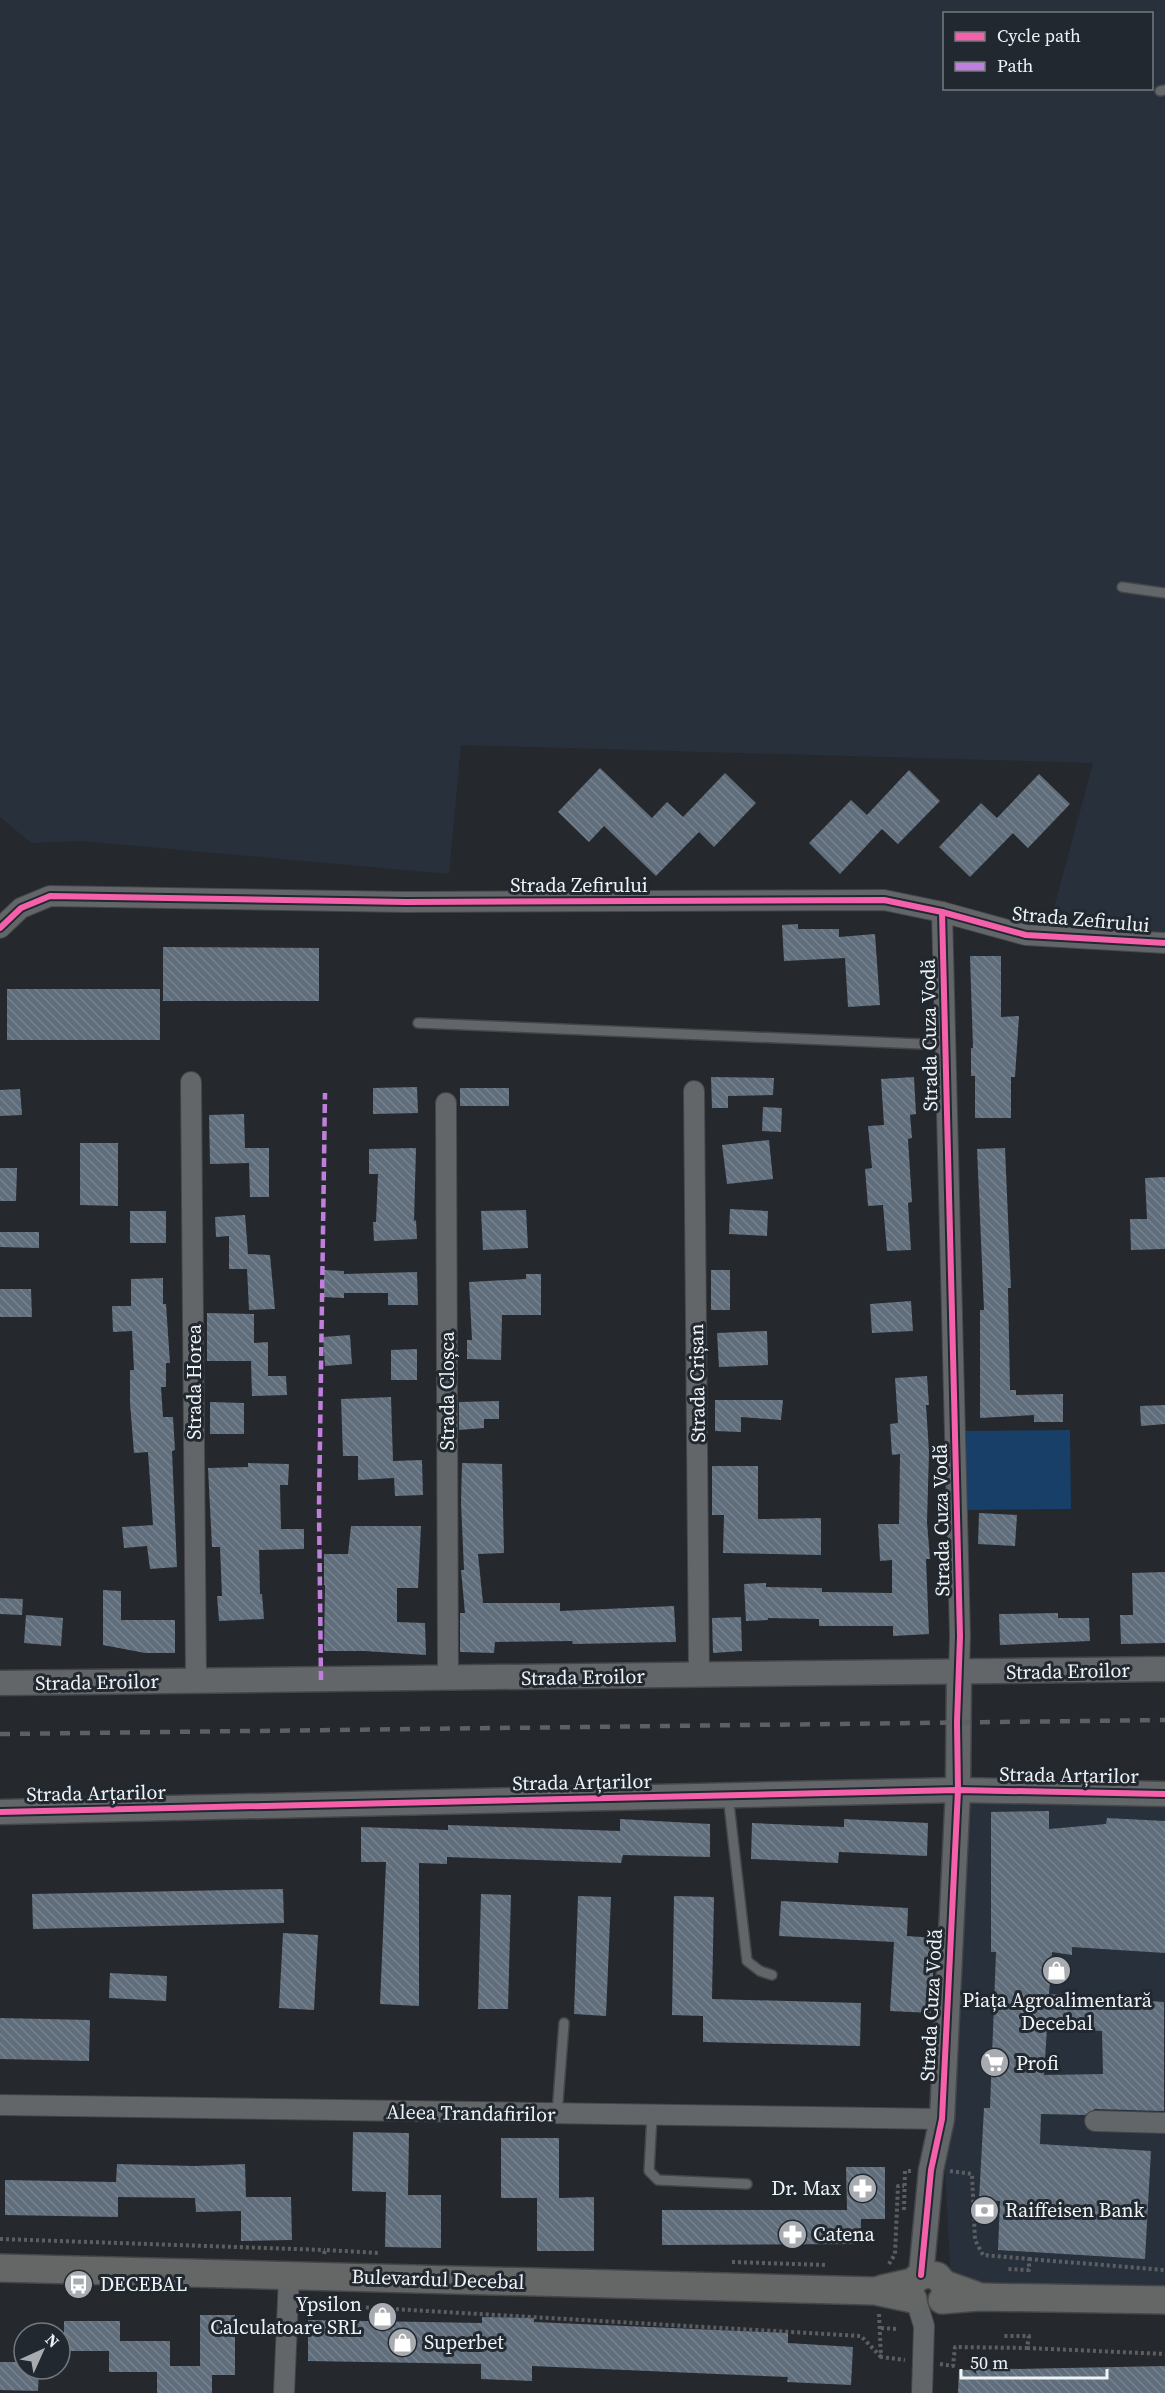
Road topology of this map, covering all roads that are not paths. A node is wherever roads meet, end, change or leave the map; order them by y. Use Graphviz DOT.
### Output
graph roads {
  1 [pos="1122,587"];
  2 [pos="1165,593"];
  3 [pos="942,912"];
  4 [pos="0,928"];
  5 [pos="1165,943"];
  6 [pos="418,1023"];
  7 [pos="945,1045"];
  8 [pos="191,1082"];
  9 [pos="694,1091"];
  10 [pos="446,1103"];
  11 [pos="1165,1669"];
  12 [pos="959,1673"];
  13 [pos="699,1676"];
  14 [pos="448,1678"];
  15 [pos="196,1681"];
  16 [pos="0,1683"];
  17 [pos="958,1790"];
  18 [pos="1165,1794"];
  19 [pos="728,1795"];
  20 [pos="0,1812"];
  21 [pos="772,1975"];
  22 [pos="564,2023"];
  23 [pos="0,2105"];
  24 [pos="557,2114"];
  25 [pos="652,2115"];
  26 [pos="1095,2121"];
  27 [pos="941,2123"];
  28 [pos="1165,2123"];
  29 [pos="747,2184"];
  30 [pos="0,2268"];
  31 [pos="290,2276"];
  32 [pos="927,2295"];
  33 [pos="1165,2300"];
  34 [pos="284,2393"];
  35 [pos="922,2393"];
  1 -- 2 [label="lane"];
  3 -- 4 [label="street, Strada Zefirului"];
  3 -- 5 [label="street, Strada Zefirului"];
  3 -- 7 [label="street, Strada Cuza Vodă"];
  6 -- 7 [label="lane"];
  7 -- 12 [label="street, Strada Cuza Vodă"];
  8 -- 15 [label="street, Strada Horea"];
  9 -- 13 [label="street, Strada Crișan"];
  10 -- 14 [label="street, Strada Cloșca"];
  11 -- 12 [label="street, Strada Eroilor"];
  12 -- 13 [label="street, Strada Eroilor"];
  12 -- 17 [label="street, Strada Cuza Vodă"];
  13 -- 14 [label="street, Strada Eroilor"];
  14 -- 15 [label="street, Strada Eroilor"];
  15 -- 16 [label="street, Strada Eroilor"];
  17 -- 18 [label="street, Strada Arțarilor"];
  17 -- 19 [label="street, Strada Arțarilor"];
  17 -- 27 [label="street, Strada Cuza Vodă"];
  19 -- 20 [label="street, Strada Arțarilor"];
  19 -- 21 [label="lane"];
  22 -- 24 [label="lane"];
  23 -- 24 [label="street, Aleea Trandafirilor"];
  24 -- 25 [label="street, Aleea Trandafirilor"];
  25 -- 27 [label="street, Aleea Trandafirilor"];
  25 -- 29 [label="lane"];
  26 -- 28 [label="street"];
  27 -- 32 [label="street, Strada Cuza Vodă"];
  27 -- 32 [label="street, Strada Cuza Vodă"];
  30 -- 31 [label="main road, Bulevardul Decebal"];
  31 -- 32 [label="main road, Bulevardul Decebal"];
  31 -- 34 [label="street"];
  32 -- 33 [label="main road, Bulevardul Decebal"];
  32 -- 35 [label="street"];
}
